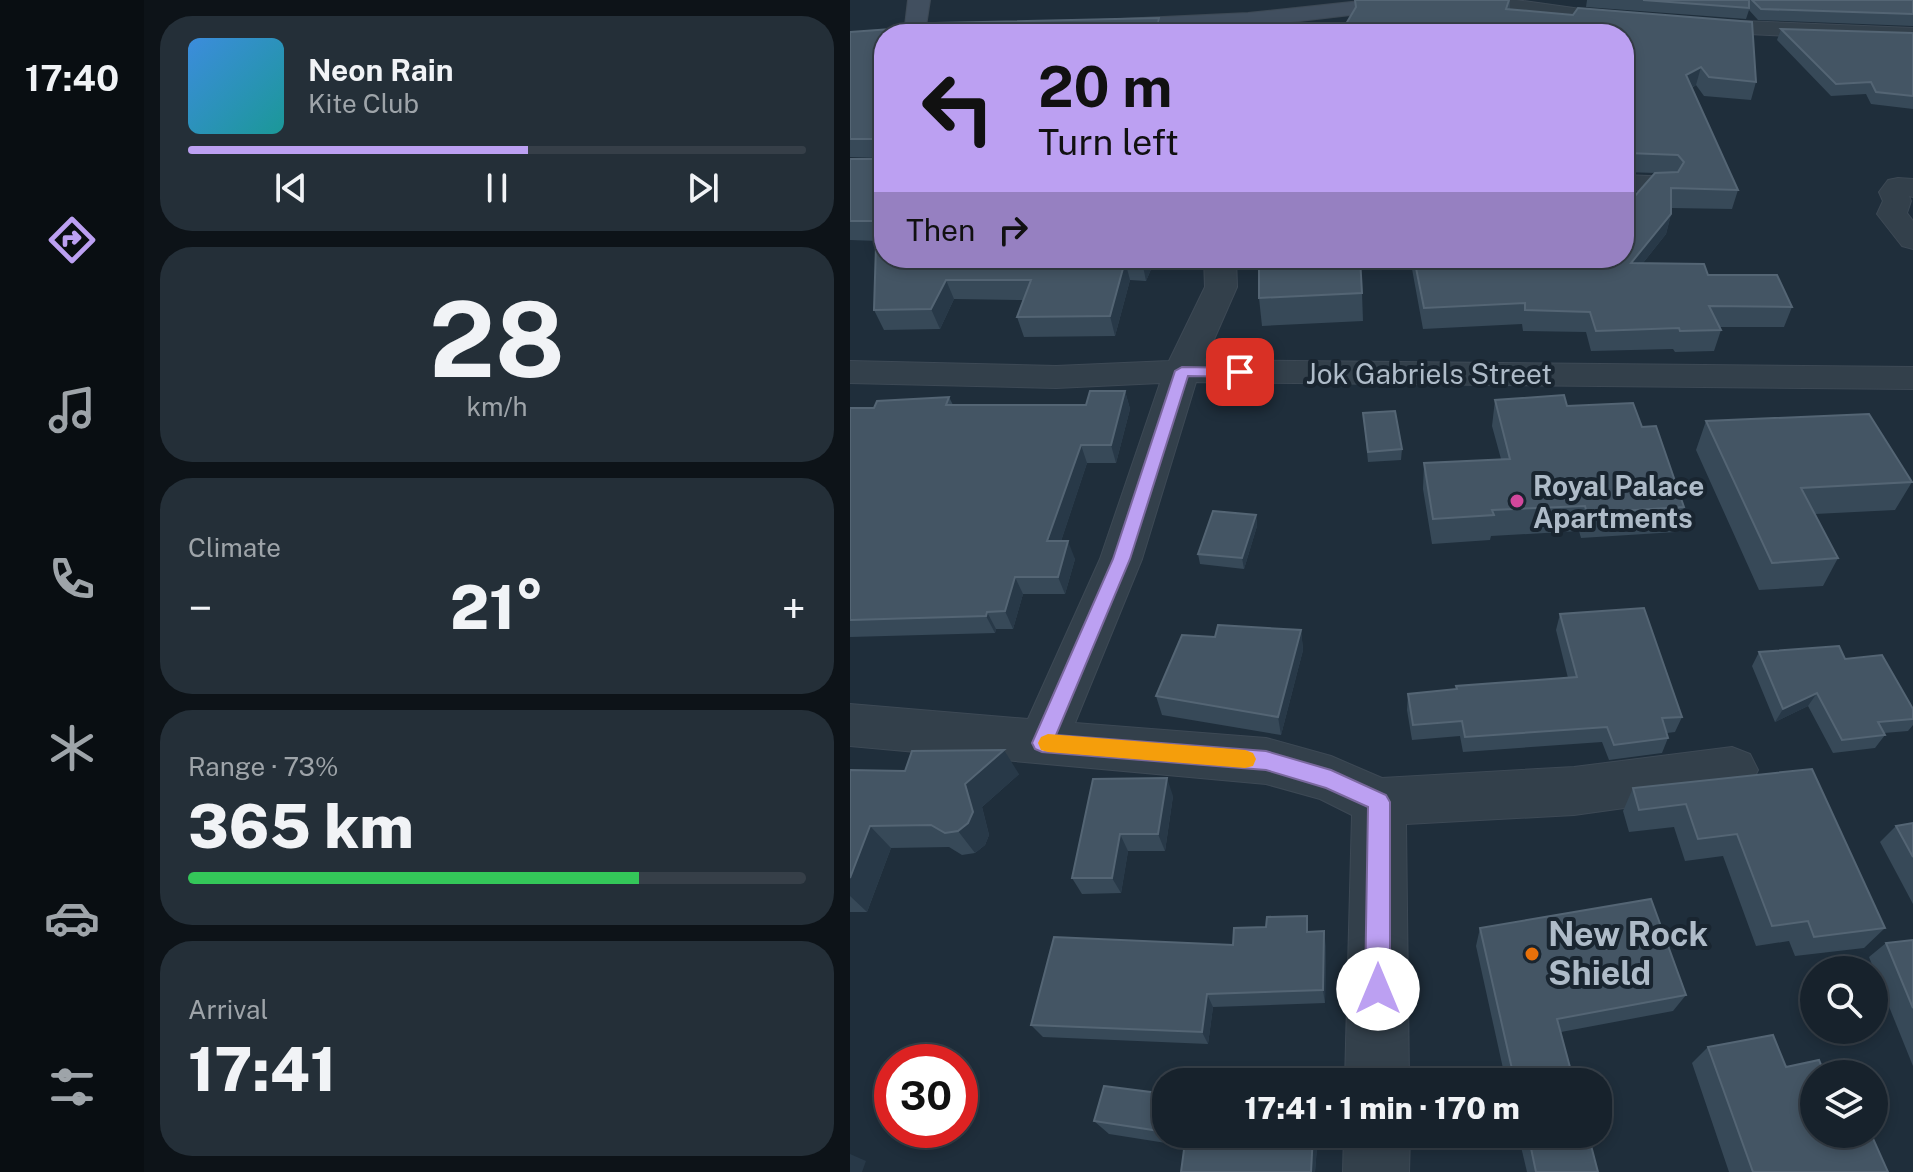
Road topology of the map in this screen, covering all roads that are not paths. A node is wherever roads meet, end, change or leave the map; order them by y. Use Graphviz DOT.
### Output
graph roads {
  1 [pos="919,0"];
  2 [pos="1190,0"];
  3 [pos="1427,0"];
  4 [pos="1489,0"];
  5 [pos="1612,20"];
  6 [pos="915,24"];
  7 [pos="1189,24"];
  8 [pos="1215,24"];
  9 [pos="1669,25"];
  10 [pos="1913,35"];
  11 [pos="1634,183"];
  12 [pos="1663,183"];
  13 [pos="1913,188"];
  14 [pos="1913,240"];
  15 [pos="1220,268"];
  16 [pos="1182,371"];
  17 [pos="850,372"];
  18 [pos="1913,378"];
  19 [pos="850,725"];
  20 [pos="1042,743"];
  21 [pos="1732,770"];
  22 [pos="1379,802"];
  23 [pos="1377,1068"];
  24 [pos="1377,1148"];
  25 [pos="1376,1172"];
  1 -- 6 [label="main road"];
  2 -- 7 [label="main road"];
  3 -- 8 [label="main road"];
  4 -- 5 [label="street"];
  9 -- 10 [label="street"];
  11 -- 12 [label="street"];
  13 -- 14 [label="street"];
  15 -- 16 [label="street"];
  16 -- 17 [label="street, Jok Gabriels Street"];
  16 -- 18 [label="street, Jok Gabriels Street"];
  16 -- 20 [label="street"];
  19 -- 20 [label="street"];
  20 -- 22 [label="street"];
  21 -- 22 [label="street"];
  22 -- 23 [label="street"];
  24 -- 25 [label="street"];
}
